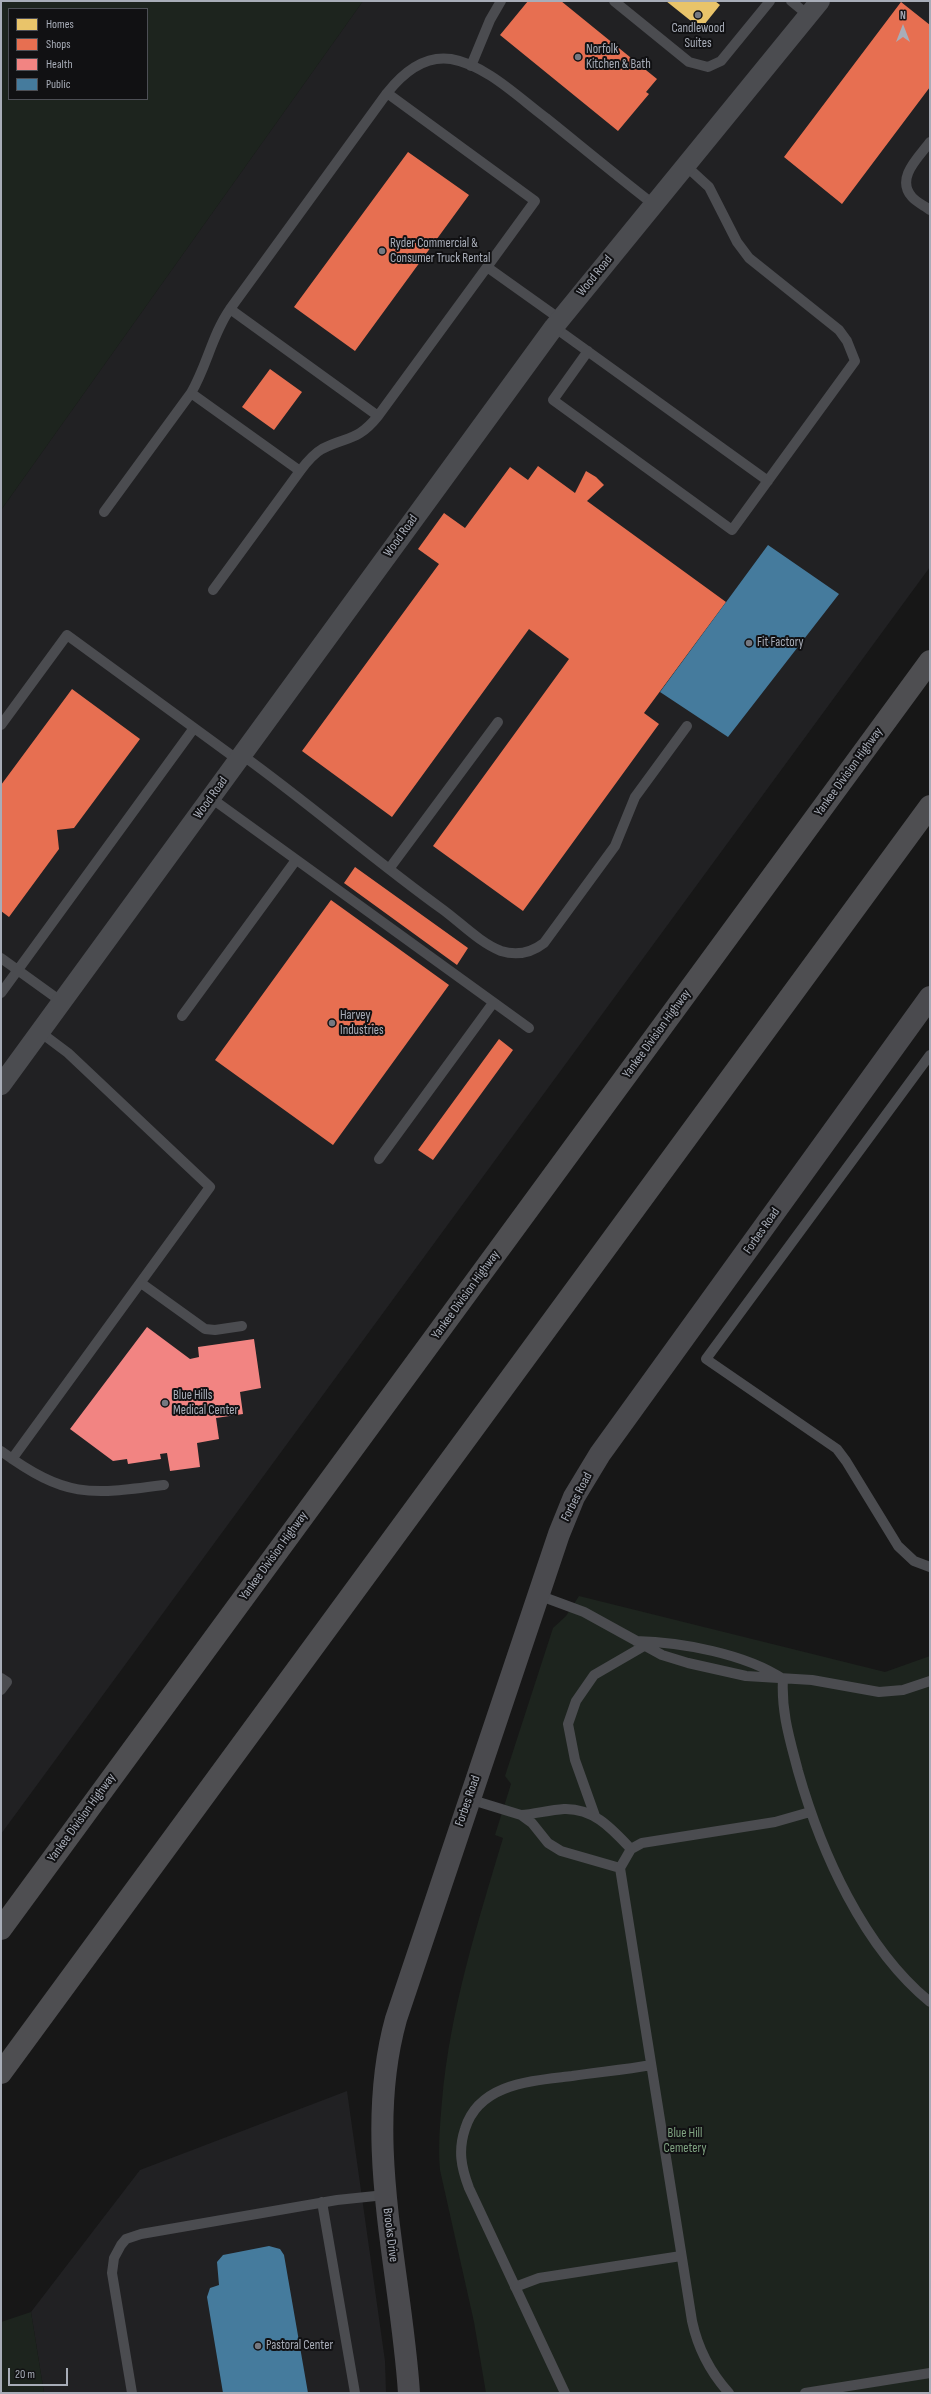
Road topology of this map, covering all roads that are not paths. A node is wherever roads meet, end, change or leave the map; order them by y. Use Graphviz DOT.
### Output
graph roads {
  1 [pos="500,1"];
  2 [pos="614,1"];
  3 [pos="770,1"];
  4 [pos="790,1"];
  5 [pos="814,8"];
  6 [pos="472,66"];
  7 [pos="387,93"];
  8 [pos="930,142"];
  9 [pos="685,165"];
  10 [pos="652,204"];
  11 [pos="930,210"];
  12 [pos="487,267"];
  13 [pos="230,309"];
  14 [pos="557,323"];
  15 [pos="588,351"];
  16 [pos="191,393"];
  17 [pos="378,416"];
  18 [pos="300,471"];
  19 [pos="768,481"];
  20 [pos="104,512"];
  21 [pos="213,590"];
  22 [pos="930,662"];
  23 [pos="498,722"];
  24 [pos="1,725"];
  25 [pos="687,726"];
  26 [pos="194,728"];
  27 [pos="240,758"];
  28 [pos="211,798"];
  29 [pos="930,806"];
  30 [pos="296,860"];
  31 [pos="389,869"];
  32 [pos="1,958"];
  33 [pos="18,970"];
  34 [pos="1,993"];
  35 [pos="930,997"];
  36 [pos="62,1002"];
  37 [pos="493,1003"];
  38 [pos="182,1016"];
  39 [pos="529,1028"];
  40 [pos="40,1032"];
  41 [pos="930,1055"];
  42 [pos="1,1085"];
  43 [pos="379,1159"];
  44 [pos="140,1283"];
  45 [pos="242,1326"];
  46 [pos="1,1451"];
  47 [pos="12,1459"];
  48 [pos="164,1485"];
  49 [pos="930,1566"];
  50 [pos="538,1595"];
  51 [pos="634,1640"];
  52 [pos="644,1646"];
  53 [pos="783,1679"];
  54 [pos="930,1681"];
  55 [pos="469,1799"];
  56 [pos="810,1812"];
  57 [pos="521,1815"];
  58 [pos="595,1816"];
  59 [pos="631,1849"];
  60 [pos="620,1868"];
  61 [pos="1,1928"];
  62 [pos="930,2002"];
  63 [pos="651,2066"];
  64 [pos="1,2073"];
  65 [pos="386,2077"];
  66 [pos="385,2195"];
  67 [pos="322,2202"];
  68 [pos="681,2256"];
  69 [pos="515,2287"];
  70 [pos="930,2373"];
  71 [pos="132,2393"];
  72 [pos="356,2393"];
  73 [pos="409,2393"];
  74 [pos="565,2393"];
  75 [pos="730,2393"];
  76 [pos="805,2393"];
  1 -- 6 [label="lane"];
  2 -- 3 [label="lane"];
  4 -- 5 [label="lane"];
  5 -- 9 [label="street, Wood Road"];
  6 -- 7 [label="lane"];
  6 -- 10 [label="lane"];
  7 -- 12 [label="lane"];
  7 -- 13 [label="lane"];
  8 -- 11 [label="lane"];
  9 -- 10 [label="street, Wood Road"];
  9 -- 19 [label="lane"];
  10 -- 14 [label="street, Wood Road"];
  12 -- 14 [label="lane"];
  12 -- 17 [label="lane"];
  13 -- 16 [label="lane"];
  13 -- 17 [label="lane"];
  14 -- 15 [label="lane"];
  14 -- 27 [label="street, Wood Road"];
  15 -- 19 [label="lane"];
  15 -- 19 [label="lane"];
  16 -- 18 [label="lane"];
  16 -- 20 [label="lane"];
  17 -- 18 [label="lane"];
  18 -- 21 [label="lane"];
  22 -- 61 [label="highway, Yankee Division Highway"];
  23 -- 31 [label="lane"];
  24 -- 26 [label="lane"];
  25 -- 31 [label="lane"];
  26 -- 27 [label="lane"];
  26 -- 33 [label="lane"];
  27 -- 28 [label="street, Wood Road"];
  27 -- 31 [label="lane"];
  28 -- 30 [label="lane"];
  28 -- 36 [label="street, Wood Road"];
  29 -- 64 [label="highway"];
  30 -- 37 [label="lane"];
  30 -- 38 [label="lane"];
  32 -- 33 [label="lane"];
  33 -- 34 [label="lane"];
  33 -- 36 [label="lane"];
  35 -- 50 [label="street, Forbes Road"];
  36 -- 40 [label="street, Wood Road"];
  37 -- 39 [label="lane"];
  37 -- 43 [label="lane"];
  40 -- 42 [label="street, Wood Road"];
  40 -- 44 [label="lane"];
  41 -- 49 [label="lane"];
  44 -- 45 [label="lane"];
  44 -- 47 [label="lane"];
  46 -- 47 [label="lane"];
  47 -- 48 [label="lane"];
  50 -- 51 [label="lane"];
  50 -- 55 [label="street, Forbes Road"];
  51 -- 52 [label="lane"];
  51 -- 53 [label="lane"];
  52 -- 53 [label="lane"];
  52 -- 58 [label="lane"];
  53 -- 54 [label="lane"];
  53 -- 56 [label="lane"];
  55 -- 57 [label="lane"];
  55 -- 65 [label="street, Forbes Road"];
  56 -- 59 [label="lane"];
  56 -- 62 [label="lane"];
  57 -- 58 [label="lane"];
  57 -- 60 [label="lane"];
  58 -- 59 [label="lane"];
  59 -- 60 [label="lane"];
  60 -- 63 [label="lane"];
  63 -- 68 [label="lane"];
  63 -- 69 [label="lane"];
  65 -- 66 [label="street, Brooks Drive"];
  66 -- 67 [label="lane"];
  66 -- 73 [label="street, Brooks Drive"];
  67 -- 71 [label="lane"];
  67 -- 72 [label="lane"];
  68 -- 69 [label="lane"];
  68 -- 75 [label="lane"];
  69 -- 74 [label="lane"];
  70 -- 76 [label="lane"];
}
